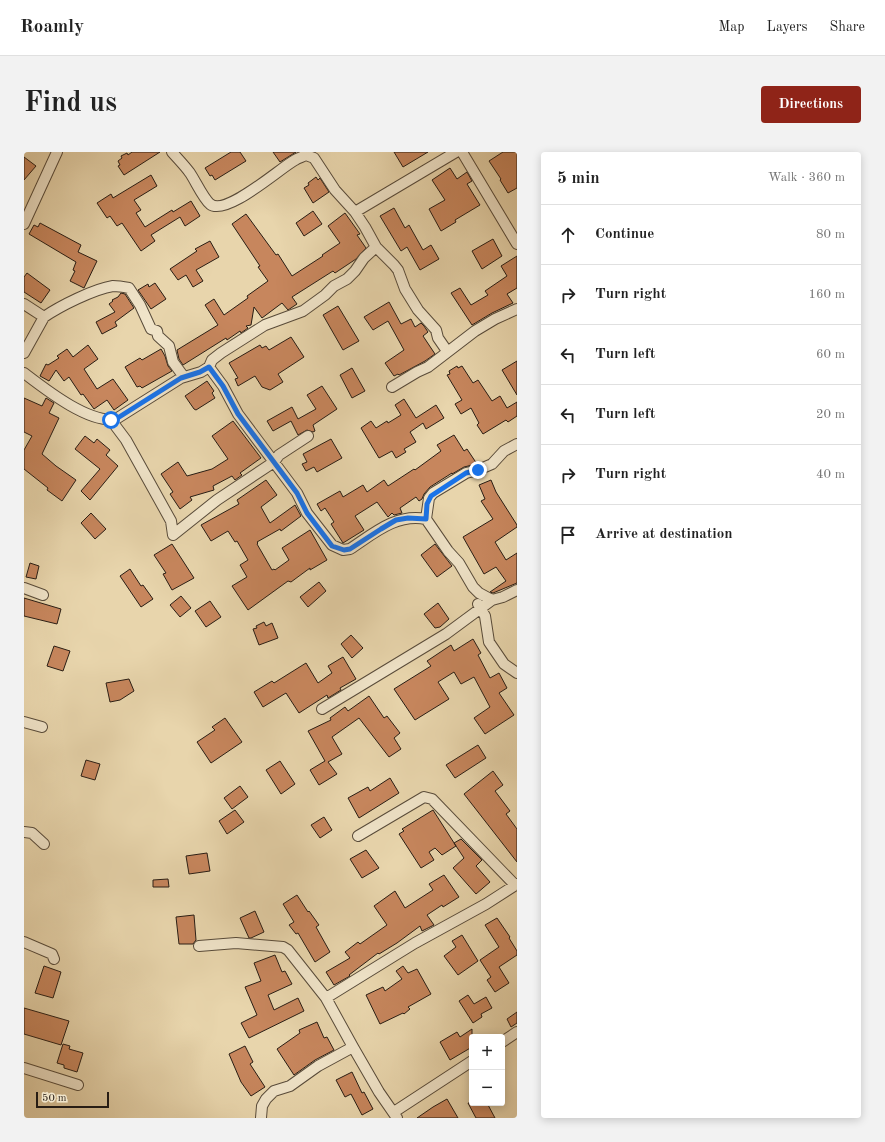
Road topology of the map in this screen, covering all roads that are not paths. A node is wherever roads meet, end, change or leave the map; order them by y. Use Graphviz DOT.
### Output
graph roads {
  1 [pos="57,152"];
  2 [pos="172,152"];
  3 [pos="456,152"];
  4 [pos="462,152"];
  5 [pos="355,212"];
  6 [pos="24,224"];
  7 [pos="517,244"];
  8 [pos="376,247"];
  9 [pos="24,304"];
  10 [pos="517,309"];
  11 [pos="44,317"];
  12 [pos="447,351"];
  13 [pos="24,353"];
  14 [pos="209,367"];
  15 [pos="24,373"];
  16 [pos="184,377"];
  17 [pos="392,387"];
  18 [pos="111,420"];
  19 [pos="308,436"];
  20 [pos="517,444"];
  21 [pos="274,462"];
  22 [pos="426,519"];
  23 [pos="24,588"];
  24 [pos="517,590"];
  25 [pos="42,595"];
  26 [pos="492,600"];
  27 [pos="478,604"];
  28 [pos="517,673"];
  29 [pos="322,709"];
  30 [pos="24,722"];
  31 [pos="42,727"];
  32 [pos="24,832"];
  33 [pos="358,836"];
  34 [pos="44,844"];
  35 [pos="516,885"];
  36 [pos="24,942"];
  37 [pos="199,946"];
  38 [pos="54,959"];
  39 [pos="326,998"];
  40 [pos="517,1032"];
  41 [pos="505,1040"];
  42 [pos="353,1047"];
  43 [pos="469,1063"];
  44 [pos="24,1068"];
  45 [pos="78,1084"];
  46 [pos="396,1115"];
  47 [pos="261,1118"];
  1 -- 6 [label="street"];
  2 -- 5 [label="street"];
  3 -- 5 [label="street"];
  4 -- 7 [label="street"];
  5 -- 8 [label="street"];
  8 -- 12 [label="street"];
  8 -- 14 [label="street"];
  9 -- 11 [label="street"];
  10 -- 12 [label="street"];
  11 -- 13 [label="street"];
  11 -- 16 [label="street"];
  12 -- 17 [label="street"];
  14 -- 16 [label="street"];
  14 -- 21 [label="street"];
  15 -- 18 [label="street"];
  16 -- 18 [label="street"];
  18 -- 21 [label="street"];
  19 -- 21 [label="street"];
  20 -- 22 [label="street"];
  21 -- 22 [label="street"];
  22 -- 26 [label="street"];
  23 -- 25 [label="street"];
  24 -- 26 [label="street"];
  26 -- 29 [label="street"];
  27 -- 28 [label="street"];
  30 -- 31 [label="street"];
  32 -- 34 [label="street"];
  33 -- 35 [label="street"];
  35 -- 39 [label="street"];
  36 -- 38 [label="street"];
  37 -- 39 [label="street"];
  39 -- 42 [label="street"];
  40 -- 41 [label="street"];
  42 -- 46 [label="street"];
  42 -- 47 [label="street"];
  43 -- 46 [label="street"];
  44 -- 45 [label="street"];
}
